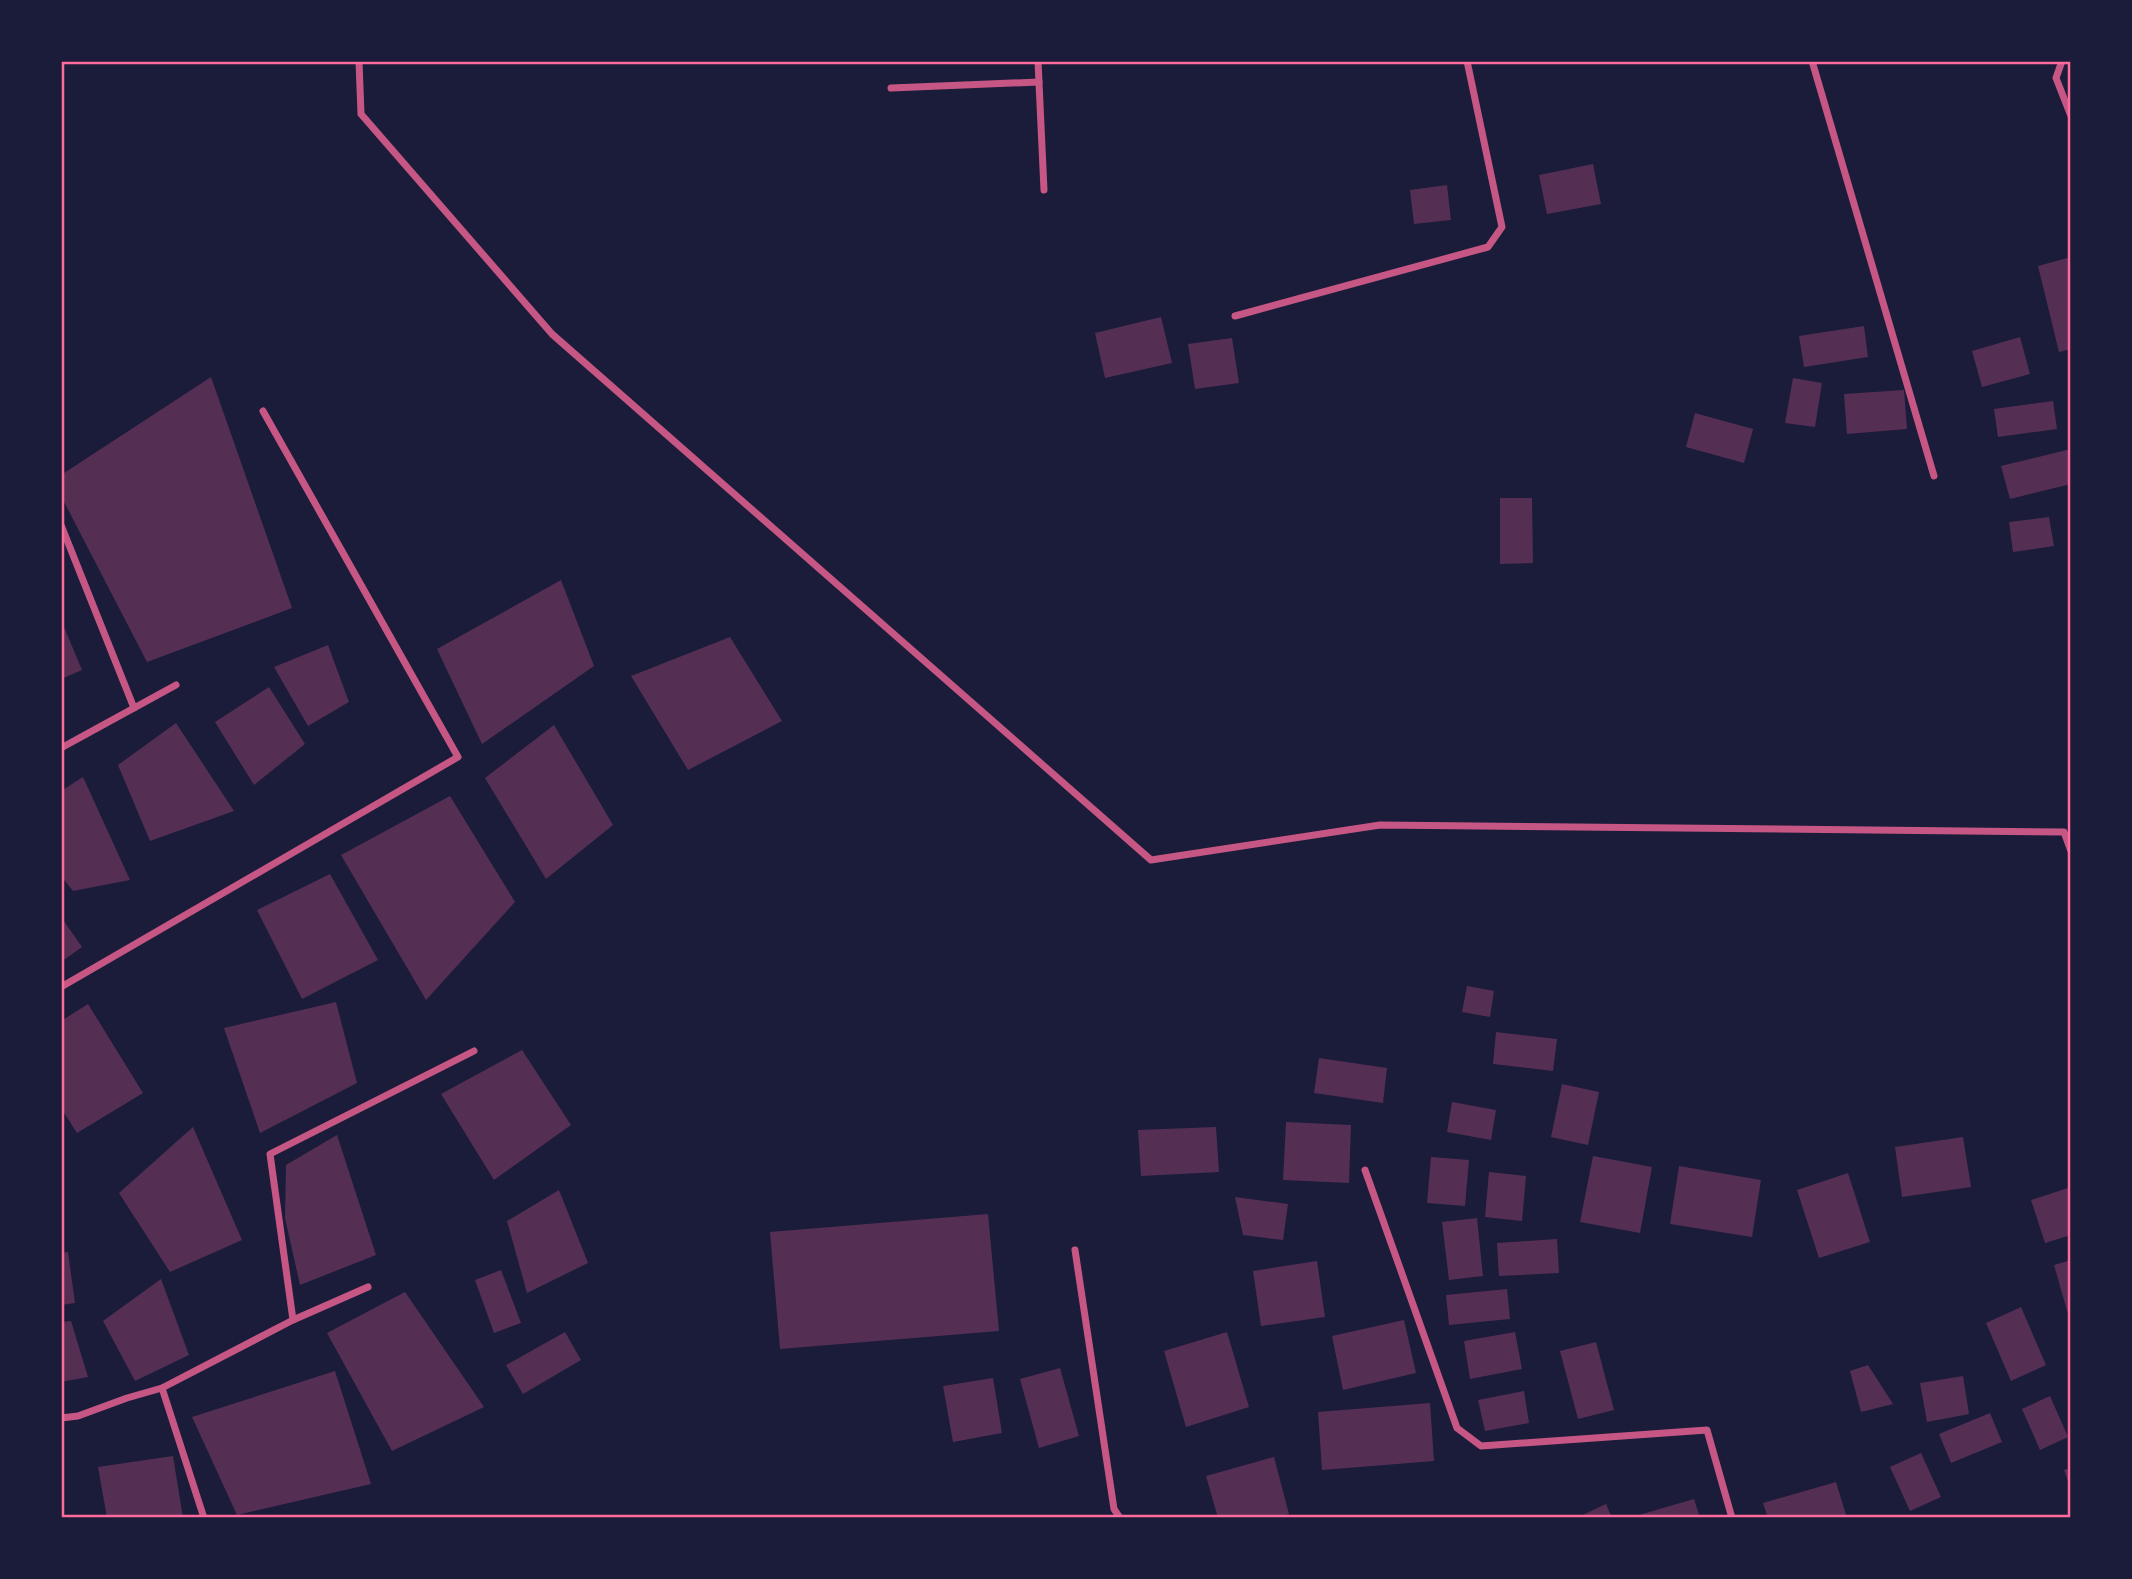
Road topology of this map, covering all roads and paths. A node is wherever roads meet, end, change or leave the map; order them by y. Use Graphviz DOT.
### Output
graph roads {
  1 [pos="359,61"];
  2 [pos="1038,61"];
  3 [pos="1468,61"];
  4 [pos="1812,61"];
  5 [pos="2062,61"];
  6 [pos="1039,82"];
  7 [pos="891,88"];
  8 [pos="2071,116"];
  9 [pos="1044,190"];
  10 [pos="1235,316"];
  11 [pos="263,411"];
  12 [pos="1934,475"];
  13 [pos="61,525"];
  14 [pos="176,685"];
  15 [pos="134,708"];
  16 [pos="61,748"];
  17 [pos="2071,850"];
  18 [pos="61,987"];
  19 [pos="474,1051"];
  20 [pos="1365,1170"];
  21 [pos="1075,1250"];
  22 [pos="368,1287"];
  23 [pos="293,1320"];
  24 [pos="162,1388"];
  25 [pos="61,1418"];
  26 [pos="204,1518"];
  27 [pos="1120,1518"];
  28 [pos="1732,1518"];
  1 -- 17 [label="street"];
  2 -- 6 [label="street"];
  3 -- 10 [label="street"];
  4 -- 12 [label="street"];
  5 -- 8 [label="street"];
  6 -- 7 [label="street"];
  6 -- 9 [label="street"];
  11 -- 18 [label="street"];
  13 -- 15 [label="street"];
  14 -- 15 [label="street"];
  15 -- 16 [label="street"];
  19 -- 23 [label="street"];
  20 -- 28 [label="street"];
  21 -- 27 [label="street"];
  22 -- 23 [label="street"];
  23 -- 24 [label="street"];
  24 -- 25 [label="street"];
  24 -- 26 [label="street"];
}
